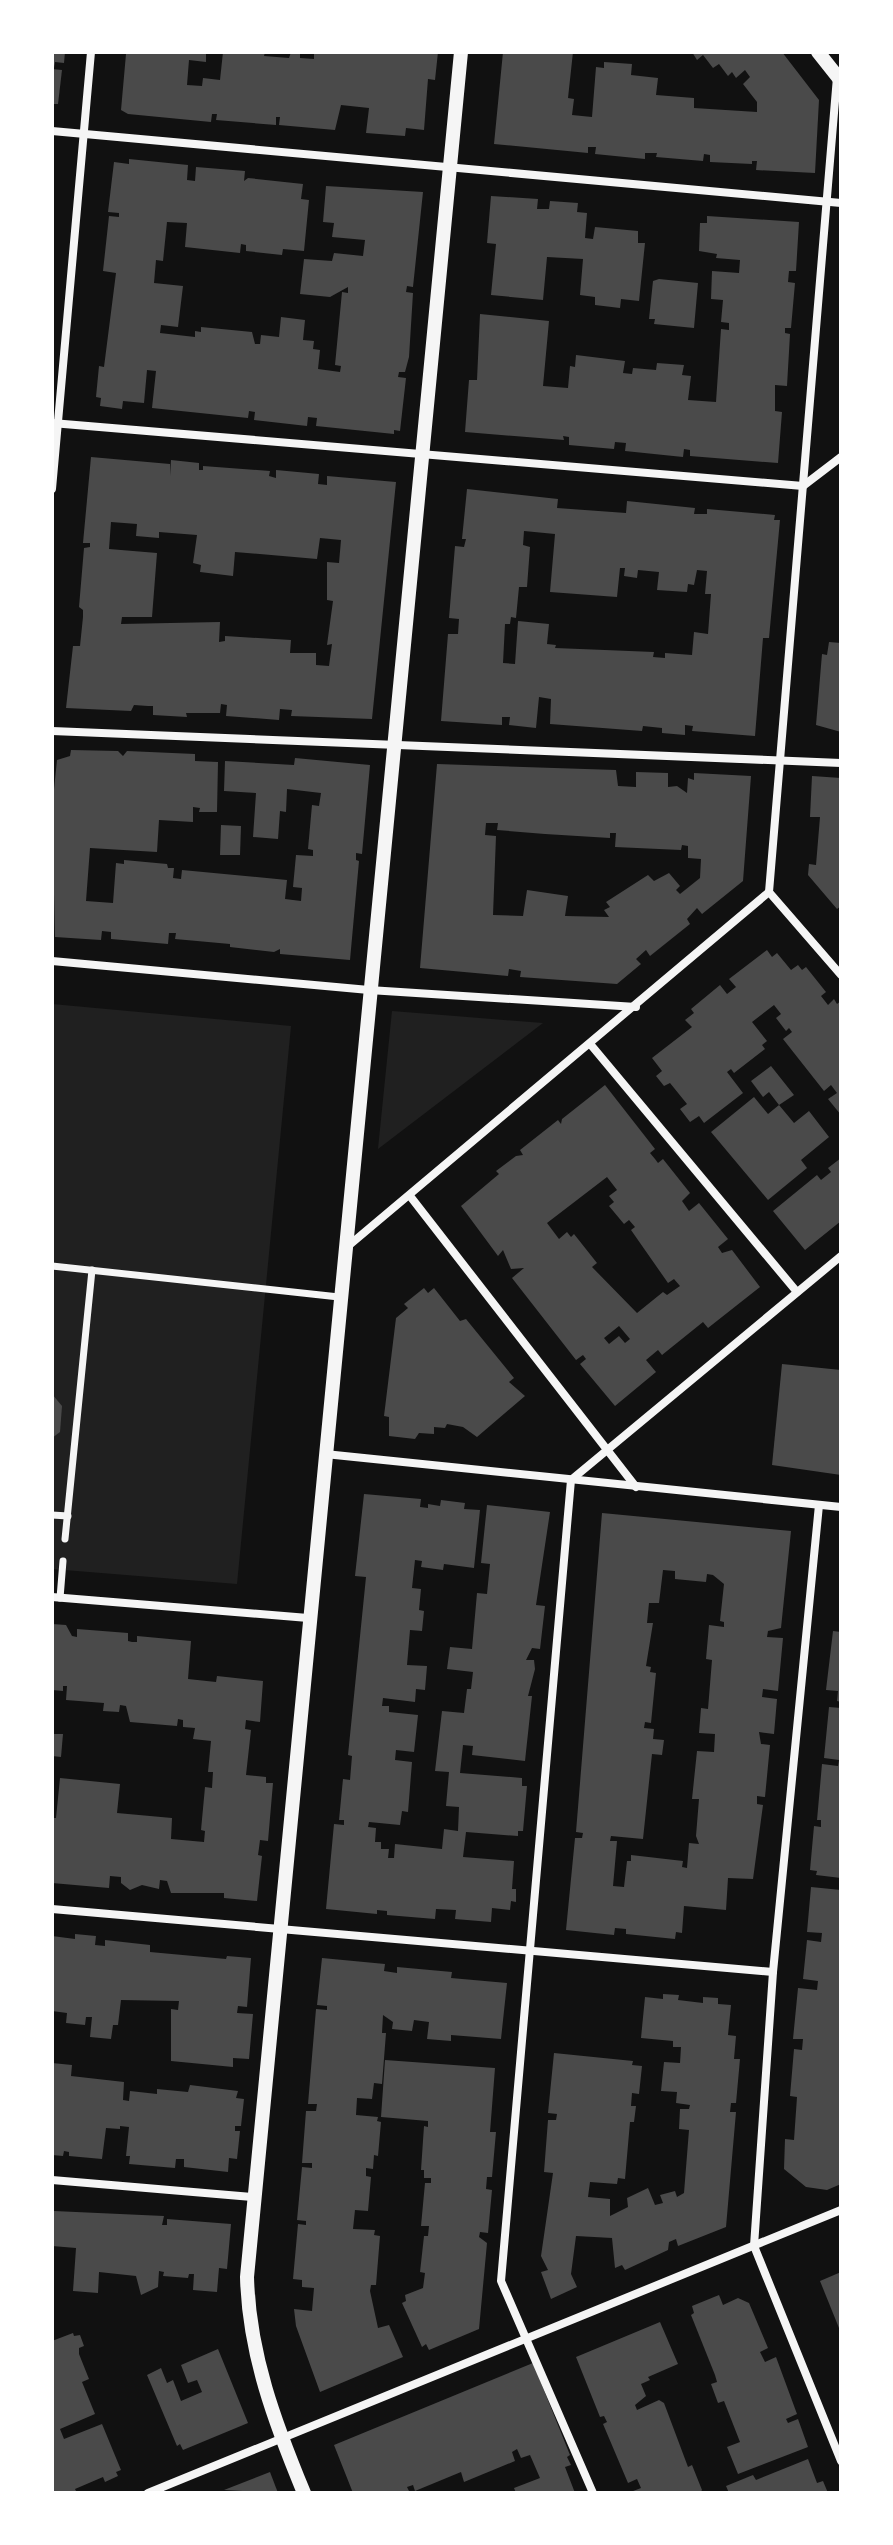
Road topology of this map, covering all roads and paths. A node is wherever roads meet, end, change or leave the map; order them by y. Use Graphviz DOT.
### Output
graph roads {
  1 [pos="91,52"];
  2 [pos="461,52"];
  3 [pos="818,52"];
  4 [pos="839,79"];
  5 [pos="52,131"];
  6 [pos="84,134"];
  7 [pos="450,167"];
  8 [pos="826,202"];
  9 [pos="841,203"];
  10 [pos="55,424"];
  11 [pos="422,454"];
  12 [pos="841,457"];
  13 [pos="803,486"];
  14 [pos="52,489"];
  15 [pos="52,731"];
  16 [pos="394,745"];
  17 [pos="780,760"];
  18 [pos="841,763"];
  19 [pos="769,892"];
  20 [pos="52,961"];
  21 [pos="841,975"];
  22 [pos="369,990"];
  23 [pos="636,1007"];
  24 [pos="591,1045"];
  25 [pos="410,1196"];
  26 [pos="344,1249"];
  27 [pos="841,1256"];
  28 [pos="52,1266"];
  29 [pos="92,1270"];
  30 [pos="797,1292"];
  31 [pos="339,1297"];
  32 [pos="607,1450"];
  33 [pos="324,1454"];
  34 [pos="571,1480"];
  35 [pos="636,1487"];
  36 [pos="819,1505"];
  37 [pos="841,1507"];
  38 [pos="52,1515"];
  39 [pos="68,1516"];
  40 [pos="65,1539"];
  41 [pos="63,1561"];
  42 [pos="56,1598"];
  43 [pos="308,1618"];
  44 [pos="52,1909"];
  45 [pos="278,1927"];
  46 [pos="530,1950"];
  47 [pos="773,1972"];
  48 [pos="52,2180"];
  49 [pos="252,2197"];
  50 [pos="841,2210"];
  51 [pos="754,2246"];
  52 [pos="528,2338"];
  53 [pos="281,2439"];
  54 [pos="841,2461"];
  55 [pos="148,2493"];
  56 [pos="304,2493"];
  57 [pos="593,2493"];
  1 -- 6 [label="street"];
  2 -- 7 [label="street"];
  3 -- 4 [label="street"];
  4 -- 8 [label="street"];
  5 -- 6 [label="street"];
  6 -- 7 [label="street"];
  6 -- 10 [label="street"];
  7 -- 8 [label="street"];
  7 -- 11 [label="street"];
  8 -- 9 [label="street"];
  8 -- 13 [label="street"];
  10 -- 11 [label="street"];
  10 -- 14 [label="street"];
  11 -- 13 [label="street"];
  11 -- 16 [label="street"];
  12 -- 13 [label="street"];
  13 -- 17 [label="street"];
  15 -- 16 [label="street"];
  16 -- 17 [label="street"];
  16 -- 22 [label="street"];
  17 -- 18 [label="street"];
  17 -- 19 [label="street"];
  19 -- 21 [label="street"];
  19 -- 23 [label="street"];
  20 -- 22 [label="street"];
  22 -- 23 [label="street"];
  22 -- 26 [label="street"];
  23 -- 24 [label="street"];
  24 -- 25 [label="street"];
  24 -- 30 [label="street"];
  25 -- 26 [label="street"];
  25 -- 32 [label="street"];
  26 -- 31 [label="street"];
  27 -- 30 [label="street"];
  28 -- 29 [label="street"];
  29 -- 31 [label="street"];
  29 -- 39 [label="street"];
  30 -- 32 [label="street"];
  31 -- 33 [label="street"];
  32 -- 34 [label="street"];
  32 -- 35 [label="street"];
  33 -- 34 [label="street"];
  33 -- 43 [label="street"];
  34 -- 35 [label="street"];
  34 -- 46 [label="street"];
  35 -- 36 [label="street"];
  36 -- 37 [label="street"];
  36 -- 47 [label="street"];
  38 -- 39 [label="street"];
  39 -- 40 [label="street"];
  41 -- 42 [label="street"];
  42 -- 43 [label="street"];
  43 -- 45 [label="street"];
  44 -- 45 [label="street"];
  45 -- 46 [label="street"];
  45 -- 49 [label="street"];
  46 -- 47 [label="street"];
  46 -- 52 [label="street"];
  47 -- 51 [label="street"];
  48 -- 49 [label="street"];
  49 -- 53 [label="street"];
  50 -- 51 [label="street"];
  51 -- 52 [label="street"];
  51 -- 54 [label="street"];
  52 -- 53 [label="street"];
  52 -- 57 [label="street"];
  53 -- 55 [label="street"];
  53 -- 56 [label="street"];
}
